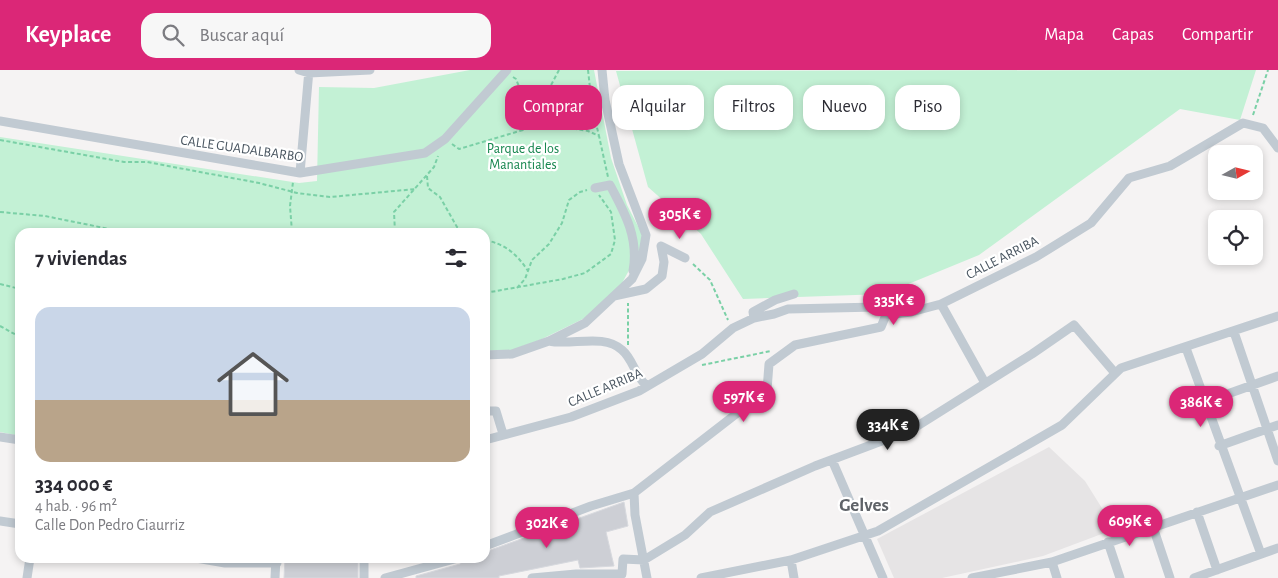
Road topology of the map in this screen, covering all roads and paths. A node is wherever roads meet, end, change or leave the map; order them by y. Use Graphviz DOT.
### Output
graph roads {
  1 [pos="299,70"];
  2 [pos="370,70"];
  3 [pos="559,70"];
  4 [pos="588,70"];
  5 [pos="602,70"];
  6 [pos="1268,70"];
  7 [pos="309,71"];
  8 [pos="506,71"];
  9 [pos="518,85"];
  10 [pos="551,85"];
  11 [pos="0,121"];
  12 [pos="1250,124"];
  13 [pos="523,130"];
  14 [pos="582,130"];
  15 [pos="599,136"];
  16 [pos="445,138"];
  17 [pos="0,140"];
  18 [pos="1278,148"];
  19 [pos="297,172"];
  20 [pos="427,176"];
  21 [pos="610,185"];
  22 [pos="595,188"];
  23 [pos="416,189"];
  24 [pos="292,192"];
  25 [pos="0,212"];
  26 [pos="104,228"];
  27 [pos="292,228"];
  28 [pos="395,228"];
  29 [pos="458,228"];
  30 [pos="490,241"];
  31 [pos="685,258"];
  32 [pos="528,271"];
  33 [pos="632,279"];
  34 [pos="0,284"];
  35 [pos="15,288"];
  36 [pos="517,288"];
  37 [pos="490,292"];
  38 [pos="628,294"];
  39 [pos="794,294"];
  40 [pos="614,296"];
  41 [pos="941,304"];
  42 [pos="886,315"];
  43 [pos="754,318"];
  44 [pos="1278,318"];
  45 [pos="0,326"];
  46 [pos="733,328"];
  47 [pos="1234,332"];
  48 [pos="15,334"];
  49 [pos="549,341"];
  50 [pos="1186,348"];
  51 [pos="623,350"];
  52 [pos="788,351"];
  53 [pos="490,355"];
  54 [pos="690,360"];
  55 [pos="1115,374"];
  56 [pos="1278,376"];
  57 [pos="985,383"];
  58 [pos="646,385"];
  59 [pos="1252,385"];
  60 [pos="1205,402"];
  61 [pos="490,411"];
  62 [pos="1278,425"];
  63 [pos="1267,429"];
  64 [pos="503,434"];
  65 [pos="0,437"];
  66 [pos="490,438"];
  67 [pos="15,439"];
  68 [pos="1219,446"];
  69 [pos="832,460"];
  70 [pos="1278,461"];
  71 [pos="1278,485"];
  72 [pos="634,493"];
  73 [pos="1240,499"];
  74 [pos="1197,512"];
  75 [pos="0,521"];
  76 [pos="15,523"];
  77 [pos="1153,527"];
  78 [pos="864,537"];
  79 [pos="1108,542"];
  80 [pos="490,544"];
  81 [pos="1278,548"];
  82 [pos="1261,554"];
  83 [pos="644,560"];
  84 [pos="790,560"];
  85 [pos="1052,562"];
  86 [pos="29,563"];
  87 [pos="276,563"];
  88 [pos="364,563"];
  89 [pos="440,563"];
  90 [pos="1217,570"];
  91 [pos="736,575"];
  92 [pos="986,577"];
  93 [pos="26,578"];
  94 [pos="275,578"];
  95 [pos="364,578"];
  96 [pos="385,578"];
  97 [pos="532,578"];
  98 [pos="647,578"];
  99 [pos="701,578"];
  100 [pos="794,578"];
  101 [pos="883,578"];
  102 [pos="972,578"];
  103 [pos="1057,578"];
  104 [pos="1120,578"];
  105 [pos="1170,578"];
  106 [pos="1194,578"];
  1 -- 7 [label="street"];
  2 -- 7 [label="street"];
  3 -- 10 [label="path"];
  4 -- 15 [label="path"];
  5 -- 33 [label="street"];
  6 -- 12 [label="path"];
  7 -- 19 [label="street"];
  8 -- 9 [label="path"];
  8 -- 16 [label="street, CALLE GUADALBARBO"];
  11 -- 19 [label="street, CALLE GUADALBARBO"];
  12 -- 18 [label="street"];
  12 -- 41 [label="street, CALLE ARRIBA"];
  13 -- 16 [label="path"];
  14 -- 15 [label="path"];
  15 -- 21 [label="path"];
  16 -- 19 [label="street, CALLE GUADALBARBO"];
  16 -- 20 [label="path"];
  17 -- 24 [label="path"];
  19 -- 24 [label="path"];
  20 -- 23 [label="path"];
  20 -- 29 [label="path"];
  21 -- 22 [label="street"];
  21 -- 33 [label="street"];
  22 -- 32 [label="path"];
  22 -- 36 [label="path"];
  23 -- 24 [label="path"];
  23 -- 28 [label="path"];
  24 -- 27 [label="path"];
  25 -- 26 [label="path"];
  30 -- 32 [label="path"];
  31 -- 38 [label="street"];
  31 -- 46 [label="path"];
  32 -- 36 [label="path"];
  33 -- 40 [label="street"];
  34 -- 35 [label="path"];
  36 -- 37 [label="path"];
  38 -- 40 [label="street"];
  38 -- 51 [label="path"];
  39 -- 43 [label="street"];
  40 -- 49 [label="street"];
  41 -- 42 [label="street, CALLE ARRIBA"];
  41 -- 57 [label="street"];
  42 -- 43 [label="street, CALLE ARRIBA"];
  42 -- 52 [label="street"];
  43 -- 46 [label="street, CALLE ARRIBA"];
  44 -- 47 [label="street"];
  45 -- 48 [label="path"];
  46 -- 54 [label="street, CALLE ARRIBA"];
  47 -- 50 [label="street"];
  47 -- 59 [label="street"];
  49 -- 51 [label="street"];
  49 -- 53 [label="street"];
  50 -- 55 [label="street"];
  50 -- 60 [label="street"];
  51 -- 58 [label="street"];
  52 -- 54 [label="path"];
  52 -- 72 [label="street"];
  54 -- 58 [label="street, CALLE ARRIBA"];
  55 -- 57 [label="street"];
  55 -- 78 [label="street"];
  56 -- 59 [label="street"];
  57 -- 69 [label="street"];
  58 -- 64 [label="street, CALLE ARRIBA"];
  59 -- 60 [label="street"];
  59 -- 63 [label="street"];
  60 -- 68 [label="street"];
  61 -- 64 [label="street"];
  62 -- 63 [label="street"];
  63 -- 68 [label="street"];
  63 -- 70 [label="street"];
  64 -- 66 [label="street, CALLE ARRIBA"];
  65 -- 67 [label="street"];
  68 -- 73 [label="street"];
  69 -- 78 [label="street"];
  69 -- 83 [label="street"];
  71 -- 73 [label="street"];
  72 -- 80 [label="street"];
  72 -- 83 [label="street"];
  73 -- 74 [label="street"];
  73 -- 82 [label="street"];
  74 -- 77 [label="street"];
  74 -- 90 [label="street"];
  75 -- 76 [label="street"];
  77 -- 79 [label="street"];
  77 -- 105 [label="street"];
  78 -- 84 [label="street"];
  78 -- 101 [label="street"];
  79 -- 85 [label="street"];
  79 -- 104 [label="street"];
  81 -- 82 [label="street"];
  82 -- 90 [label="street"];
  83 -- 97 [label="street"];
  83 -- 98 [label="street"];
  84 -- 91 [label="street"];
  84 -- 100 [label="street"];
  85 -- 92 [label="street"];
  85 -- 103 [label="street"];
  86 -- 93 [label="street"];
  87 -- 94 [label="street"];
  88 -- 95 [label="street"];
  89 -- 96 [label="street"];
  90 -- 106 [label="street"];
  91 -- 99 [label="street"];
  92 -- 102 [label="street"];
}
